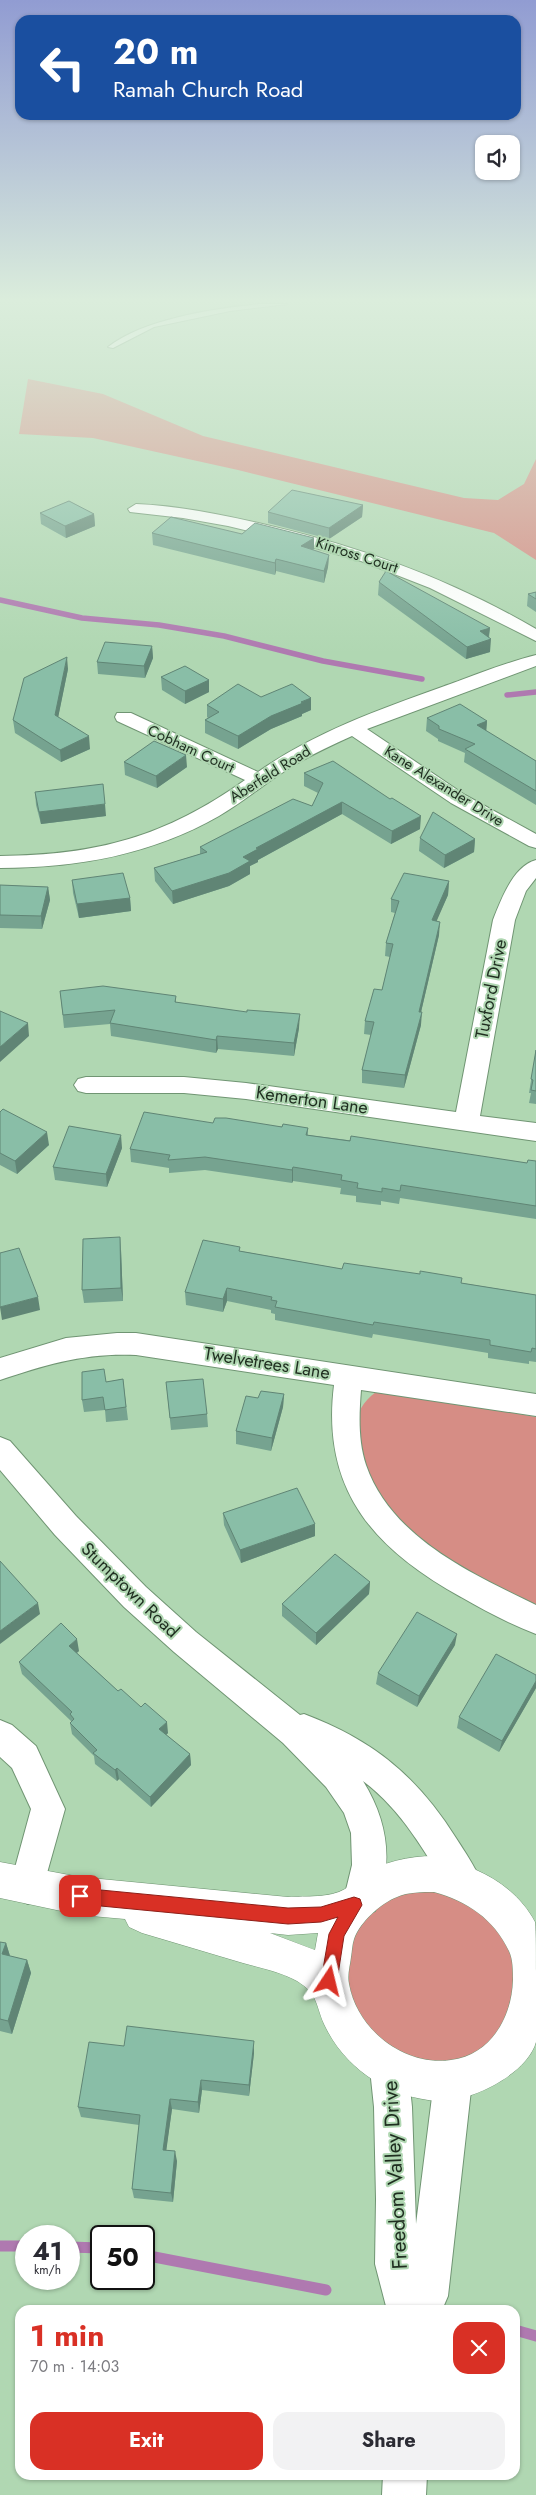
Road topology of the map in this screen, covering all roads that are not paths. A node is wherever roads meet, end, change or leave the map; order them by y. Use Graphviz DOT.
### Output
graph roads {
  1 [pos="136,508"];
  2 [pos="536,636"];
  3 [pos="536,660"];
  4 [pos="124,717"];
  5 [pos="353,728"];
  6 [pos="260,779"];
  7 [pos="536,842"];
  8 [pos="0,862"];
  9 [pos="536,866"];
  10 [pos="86,1085"];
  11 [pos="467,1121"];
  12 [pos="536,1132"];
  13 [pos="0,1369"];
  14 [pos="349,1376"];
  15 [pos="536,1404"];
  16 [pos="0,1449"];
  17 [pos="536,1620"];
  18 [pos="277,1714"];
  19 [pos="0,1736"];
  20 [pos="463,1881"];
  21 [pos="14,1883"];
  22 [pos="80,1896"];
  23 [pos="358,1902"];
  24 [pos="532,1954"];
  25 [pos="329,1981"];
  26 [pos="531,2021"];
  27 [pos="389,2069"];
  28 [pos="453,2081"];
  29 [pos="407,2305"];
  30 [pos="422,2305"];
  31 [pos="404,2480"];
  32 [pos="404,2495"];
  1 -- 2 [label="street, Kinross Court"];
  3 -- 5 [label="street, Aberfeld Road"];
  4 -- 6 [label="street, Cobham Court"];
  5 -- 6 [label="street, Aberfeld Road"];
  5 -- 7 [label="street, Kane Alexander Drive"];
  6 -- 8 [label="street, Aberfeld Road"];
  9 -- 11 [label="street, Tuxford Drive"];
  10 -- 11 [label="street, Kemerton Lane"];
  11 -- 12 [label="street, Kemerton Lane"];
  13 -- 14 [label="street, Twelvetrees Lane"];
  14 -- 15 [label="street, Twelvetrees Lane"];
  14 -- 17 [label="street"];
  16 -- 18 [label="street, Stumptown Road"];
  18 -- 20 [label="street, Stumptown Road"];
  18 -- 23 [label="street, Stumptown Road"];
  19 -- 21 [label="street"];
  20 -- 23 [label="main road"];
  20 -- 24 [label="main road"];
  21 -- 22 [label="main road"];
  22 -- 23 [label="main road"];
  22 -- 25 [label="main road"];
  23 -- 25 [label="main road"];
  24 -- 26 [label="main road"];
  25 -- 27 [label="main road"];
  26 -- 28 [label="main road"];
  27 -- 28 [label="main road"];
  27 -- 29 [label="street, Freedom Valley Drive"];
  28 -- 30 [label="street, Freedom Valley Drive"];
  31 -- 32 [label="street"];
}
